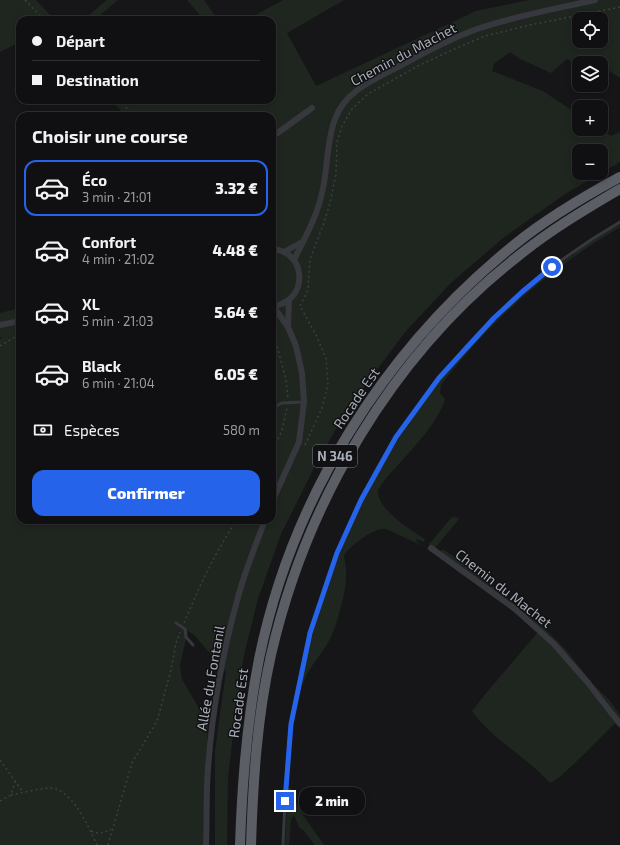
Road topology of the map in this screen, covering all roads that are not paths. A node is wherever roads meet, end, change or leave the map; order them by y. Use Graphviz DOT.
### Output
graph roads {
  1 [pos="595,0"];
  2 [pos="312,108"];
  3 [pos="276,133"];
  4 [pos="620,177"];
  5 [pos="620,189"];
  6 [pos="620,222"];
  7 [pos="302,242"];
  8 [pos="276,250"];
  9 [pos="284,252"];
  10 [pos="294,260"];
  11 [pos="289,300"];
  12 [pos="276,305"];
  13 [pos="276,310"];
  14 [pos="16,322"];
  15 [pos="0,325"];
  16 [pos="288,327"];
  17 [pos="304,402"];
  18 [pos="276,406"];
  19 [pos="276,493"];
  20 [pos="264,524"];
  21 [pos="432,548"];
  22 [pos="176,623"];
  23 [pos="193,645"];
  24 [pos="620,724"];
  25 [pos="206,845"];
  26 [pos="240,845"];
  27 [pos="251,845"];
  28 [pos="283,845"];
  1 -- 7 [label="street, Chemin du Machet"];
  2 -- 3 [label="street"];
  4 -- 26 [label="highway, Rocade Est / N 346"];
  5 -- 27 [label="highway, Rocade Est / N 346"];
  6 -- 28 [label="lane"];
  7 -- 9 [label="street"];
  7 -- 10 [label="street, Chemin du Machet"];
  8 -- 9 [label="street"];
  9 -- 10 [label="street"];
  10 -- 11 [label="street"];
  11 -- 12 [label="street"];
  11 -- 16 [label="street"];
  13 -- 16 [label="street"];
  14 -- 15 [label="street"];
  16 -- 17 [label="street"];
  17 -- 18 [label="lane"];
  17 -- 19 [label="street"];
  20 -- 25 [label="street, Allée du Fontanil"];
  21 -- 24 [label="street, Chemin du Machet"];
  22 -- 23 [label="lane"];
}
